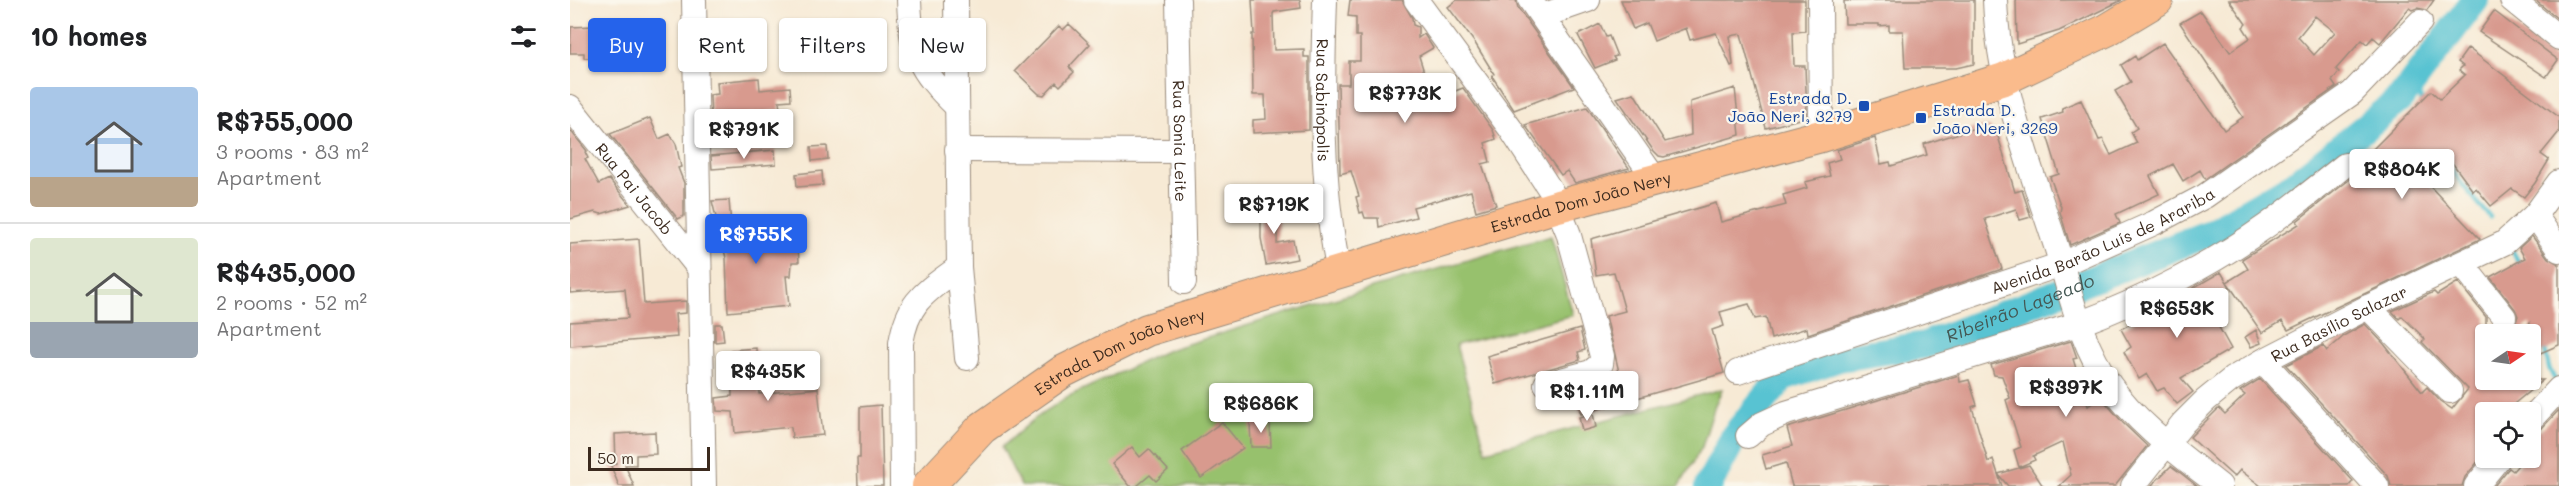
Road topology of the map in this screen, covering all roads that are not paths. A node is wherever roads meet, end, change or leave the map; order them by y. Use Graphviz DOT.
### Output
graph roads {
  1 [pos="694,0"];
  2 [pos="909,0"];
  3 [pos="956,0"];
  4 [pos="1178,0"];
  5 [pos="1325,0"];
  6 [pos="1416,0"];
  7 [pos="1588,0"];
  8 [pos="1820,0"];
  9 [pos="1995,0"];
  10 [pos="2157,0"];
  11 [pos="2512,0"];
  12 [pos="1536,8"];
  13 [pos="2420,22"];
  14 [pos="2559,38"];
  15 [pos="2004,79"];
  16 [pos="570,107"];
  17 [pos="957,107"];
  18 [pos="1821,136"];
  19 [pos="957,150"];
  20 [pos="1180,151"];
  21 [pos="2345,165"];
  22 [pos="1654,179"];
  23 [pos="2559,182"];
  24 [pos="1558,206"];
  25 [pos="2535,214"];
  26 [pos="2559,250"];
  27 [pos="2468,261"];
  28 [pos="960,267"];
  29 [pos="699,268"];
  30 [pos="2064,271"];
  31 [pos="1339,272"];
  32 [pos="1184,282"];
  33 [pos="2368,308"];
  34 [pos="2076,317"];
  35 [pos="2504,317"];
  36 [pos="967,358"];
  37 [pos="2263,361"];
  38 [pos="1738,372"];
  39 [pos="1546,384"];
  40 [pos="2450,391"];
  41 [pos="2554,393"];
  42 [pos="2541,408"];
  43 [pos="1748,436"];
  44 [pos="2167,444"];
  45 [pos="2491,468"];
  46 [pos="928,485"];
  47 [pos="704,486"];
  48 [pos="2133,486"];
  49 [pos="2220,486"];
  50 [pos="2377,486"];
  51 [pos="2476,486"];
  1 -- 29 [label="street"];
  2 -- 17 [label="street"];
  3 -- 17 [label="street"];
  4 -- 20 [label="street, Rua Sonia Leite"];
  5 -- 31 [label="street, Rua Sabinópolis"];
  6 -- 24 [label="street"];
  7 -- 12 [label="street"];
  8 -- 18 [label="street"];
  9 -- 15 [label="street"];
  10 -- 15 [label="main road, Estrada Dom João Nery"];
  11 -- 14 [label="street"];
  12 -- 22 [label="street"];
  13 -- 30 [label="street, Avenida Barão Luís de Arariba"];
  15 -- 18 [label="main road, Estrada Dom João Nery"];
  15 -- 30 [label="street"];
  16 -- 29 [label="street, Rua Pai Jacob"];
  17 -- 19 [label="street"];
  18 -- 22 [label="main road, Estrada Dom João Nery"];
  19 -- 20 [label="street"];
  19 -- 28 [label="street"];
  20 -- 32 [label="street, Rua Sonia Leite"];
  21 -- 34 [label="street"];
  22 -- 24 [label="main road, Estrada Dom João Nery"];
  23 -- 25 [label="street, Rua Basílio Salazar"];
  24 -- 31 [label="main road, Estrada Dom João Nery"];
  24 -- 39 [label="street"];
  25 -- 26 [label="street"];
  25 -- 27 [label="street, Rua Basílio Salazar"];
  27 -- 33 [label="street, Rua Basílio Salazar"];
  27 -- 35 [label="street"];
  28 -- 36 [label="street"];
  28 -- 46 [label="street"];
  29 -- 47 [label="street"];
  30 -- 34 [label="street"];
  30 -- 38 [label="street, Avenida Barão Luís de Arariba"];
  31 -- 46 [label="main road, Estrada Dom João Nery"];
  33 -- 37 [label="street, Rua Basílio Salazar"];
  33 -- 40 [label="street"];
  34 -- 43 [label="street"];
  34 -- 44 [label="street"];
  37 -- 44 [label="street, Rua Basílio Salazar"];
  37 -- 50 [label="street"];
  41 -- 42 [label="street"];
  44 -- 48 [label="street, Rua Basílio Salazar"];
  44 -- 49 [label="street"];
  45 -- 51 [label="street"];
}
